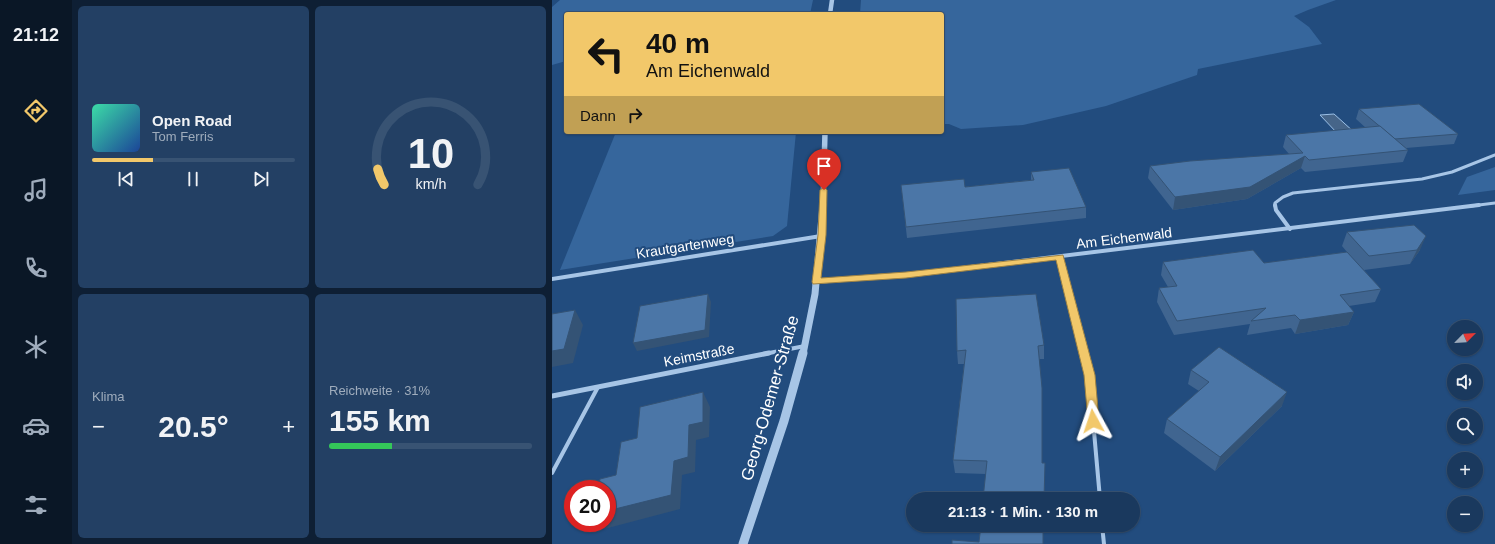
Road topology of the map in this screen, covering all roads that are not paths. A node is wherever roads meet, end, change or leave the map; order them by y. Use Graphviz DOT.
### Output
graph roads {
  1 [pos="832,0"];
  2 [pos="830,12"];
  3 [pos="825,134"];
  4 [pos="1495,155"];
  5 [pos="1495,203"];
  6 [pos="1290,229"];
  7 [pos="822,235"];
  8 [pos="1060,257"];
  9 [pos="552,279"];
  10 [pos="816,282"];
  11 [pos="805,346"];
  12 [pos="598,387"];
  13 [pos="552,396"];
  14 [pos="552,472"];
  15 [pos="1099,492"];
  16 [pos="1103,532"];
  17 [pos="743,544"];
  18 [pos="1104,544"];
  1 -- 2 [label="street"];
  3 -- 7 [label="street, Georg-Odemer-Straße"];
  4 -- 6 [label="street"];
  5 -- 6 [label="street, Am Eichenwald"];
  6 -- 8 [label="street, Am Eichenwald"];
  7 -- 9 [label="street, Krautgartenweg"];
  7 -- 10 [label="street, Georg-Odemer-Straße"];
  8 -- 10 [label="street, Am Eichenwald"];
  8 -- 15 [label="lane"];
  10 -- 11 [label="street, Georg-Odemer-Straße"];
  11 -- 12 [label="street, Keimstraße"];
  11 -- 17 [label="street, Georg-Odemer-Straße"];
  12 -- 13 [label="street, Keimstraße"];
  12 -- 14 [label="lane"];
  16 -- 18 [label="lane"];
}
